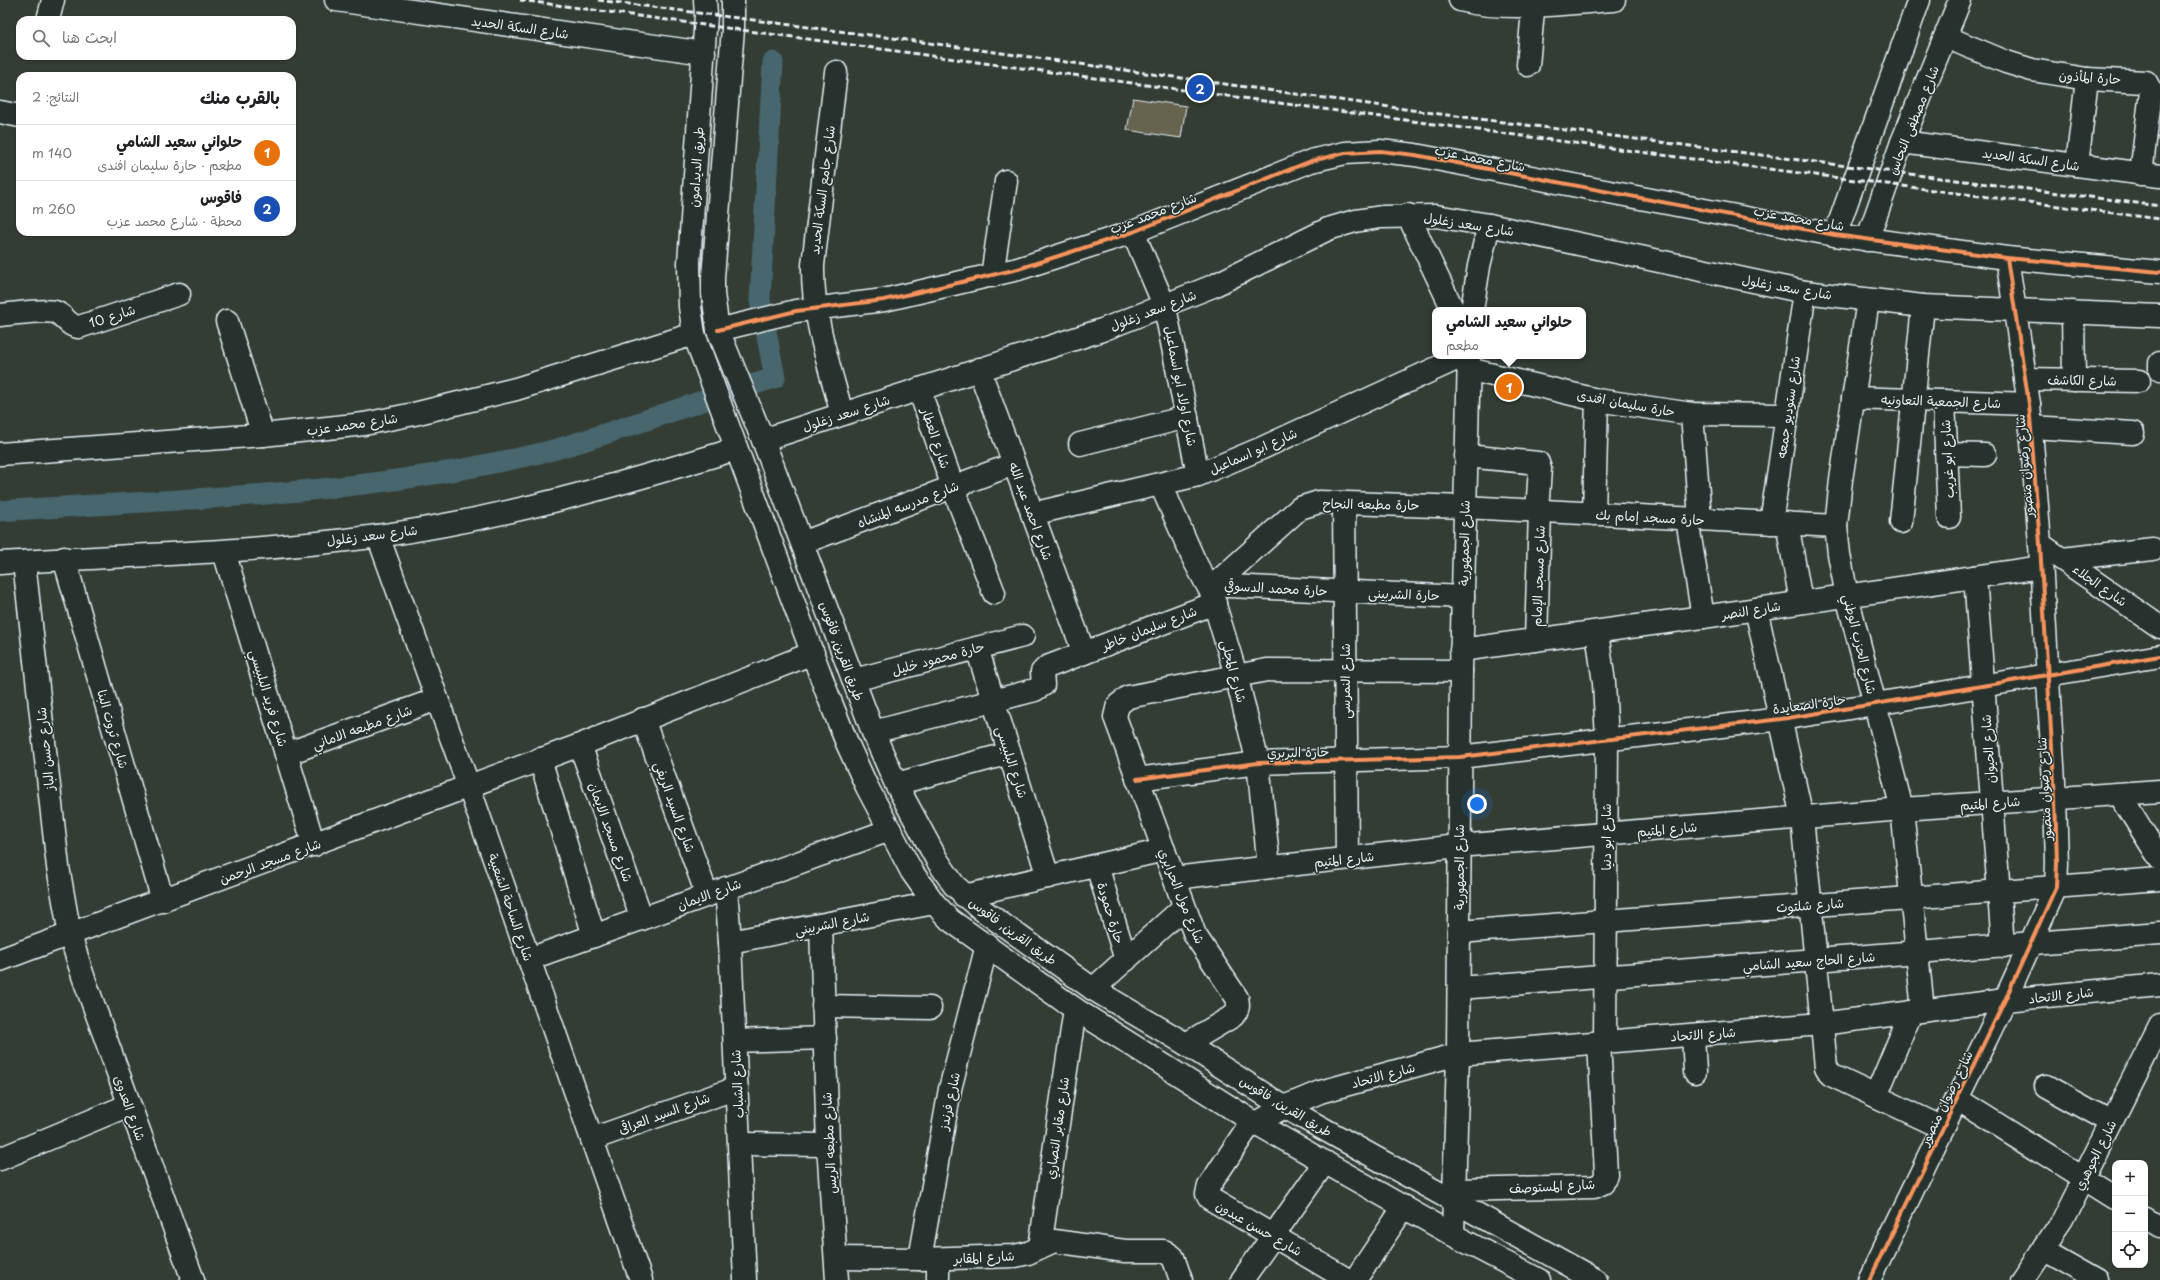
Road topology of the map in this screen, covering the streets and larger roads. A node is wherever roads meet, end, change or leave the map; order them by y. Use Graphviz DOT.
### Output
graph roads {
  1 [pos="53,0"];
  2 [pos="336,0"];
  3 [pos="705,0"];
  4 [pos="733,0"];
  5 [pos="1460,0"];
  6 [pos="1614,0"];
  7 [pos="1919,0"];
  8 [pos="1960,0"];
  9 [pos="1533,3"];
  10 [pos="49,16"];
  11 [pos="1946,37"];
  12 [pos="704,53"];
  13 [pos="1528,65"];
  14 [pos="836,72"];
  15 [pos="2087,78"];
  16 [pos="0,112"];
  17 [pos="16,115"];
  18 [pos="1902,142"];
  19 [pos="2077,165"];
  20 [pos="695,175"];
  21 [pos="2151,175"];
  22 [pos="721,177"];
  23 [pos="1006,181"];
  24 [pos="1408,215"];
  25 [pos="1489,225"];
  26 [pos="1134,232"];
  27 [pos="1835,235"];
  28 [pos="1866,240"];
  29 [pos="2007,258"];
  30 [pos="2160,272"];
  31 [pos="992,276"];
  32 [pos="1805,292"];
  33 [pos="179,294"];
  34 [pos="1868,300"];
  35 [pos="1923,306"];
  36 [pos="1164,307"];
  37 [pos="1451,307"];
  38 [pos="1472,307"];
  39 [pos="2014,309"];
  40 [pos="805,310"];
  41 [pos="2073,312"];
  42 [pos="0,315"];
  43 [pos="2160,316"];
  44 [pos="227,320"];
  45 [pos="694,334"];
  46 [pos="727,334"];
  47 [pos="1467,360"];
  48 [pos="2160,363"];
  49 [pos="978,369"];
  50 [pos="2160,370"];
  51 [pos="2025,379"];
  52 [pos="2074,380"];
  53 [pos="2138,381"];
  54 [pos="919,390"];
  55 [pos="1853,398"];
  56 [pos="1597,400"];
  57 [pos="1914,400"];
  58 [pos="1944,401"];
  59 [pos="2029,404"];
  60 [pos="842,414"];
  61 [pos="1692,414"];
  62 [pos="1787,415"];
  63 [pos="1187,416"];
  64 [pos="2031,427"];
  65 [pos="2133,433"];
  66 [pos="263,435"];
  67 [pos="764,440"];
  68 [pos="1080,444"];
  69 [pos="736,449"];
  70 [pos="0,454"];
  71 [pos="1947,454"];
  72 [pos="1985,455"];
  73 [pos="1466,456"];
  74 [pos="1014,464"];
  75 [pos="1198,475"];
  76 [pos="1161,485"];
  77 [pos="953,487"];
  78 [pos="1344,503"];
  79 [pos="1464,507"];
  80 [pos="1538,511"];
  81 [pos="1032,514"];
  82 [pos="1594,514"];
  83 [pos="1949,517"];
  84 [pos="1694,519"];
  85 [pos="1901,522"];
  86 [pos="1779,523"];
  87 [pos="1836,526"];
  88 [pos="378,536"];
  89 [pos="802,543"];
  90 [pos="2040,544"];
  91 [pos="2153,549"];
  92 [pos="224,552"];
  93 [pos="64,558"];
  94 [pos="2062,559"];
  95 [pos="24,562"];
  96 [pos="0,563"];
  97 [pos="2041,568"];
  98 [pos="1975,577"];
  99 [pos="1212,591"];
  100 [pos="1345,592"];
  101 [pos="994,593"];
  102 [pos="1848,596"];
  103 [pos="1463,597"];
  104 [pos="1801,602"];
  105 [pos="1756,609"];
  106 [pos="1703,618"];
  107 [pos="2160,627"];
  108 [pos="1597,632"];
  109 [pos="1023,636"];
  110 [pos="1536,640"];
  111 [pos="977,648"];
  112 [pos="813,653"];
  113 [pos="1084,653"];
  114 [pos="2160,656"];
  115 [pos="1461,660"];
  116 [pos="1345,670"];
  117 [pos="1236,675"];
  118 [pos="2048,675"];
  119 [pos="854,680"];
  120 [pos="1984,686"];
  121 [pos="437,699"];
  122 [pos="993,701"];
  123 [pos="1875,704"];
  124 [pos="1115,718"];
  125 [pos="643,719"];
  126 [pos="1780,719"];
  127 [pos="873,732"];
  128 [pos="1607,739"];
  129 [pos="580,745"];
  130 [pos="1010,753"];
  131 [pos="286,754"];
  132 [pos="1460,757"];
  133 [pos="540,759"];
  134 [pos="1346,761"];
  135 [pos="1258,763"];
  136 [pos="1138,779"];
  137 [pos="896,784"];
  138 [pos="469,787"];
  139 [pos="2160,791"];
  140 [pos="2120,795"];
  141 [pos="2055,799"];
  142 [pos="1992,803"];
  143 [pos="1902,810"];
  144 [pos="1802,817"];
  145 [pos="890,830"];
  146 [pos="1606,834"];
  147 [pos="314,845"];
  148 [pos="1458,846"];
  149 [pos="1164,850"];
  150 [pos="1347,858"];
  151 [pos="2160,859"];
  152 [pos="1097,866"];
  153 [pos="1269,867"];
  154 [pos="1048,877"];
  155 [pos="1174,878"];
  156 [pos="2160,879"];
  157 [pos="2056,887"];
  158 [pos="717,892"];
  159 [pos="1999,892"];
  160 [pos="964,896"];
  161 [pos="1913,898"];
  162 [pos="163,901"];
  163 [pos="934,903"];
  164 [pos="1810,905"];
  165 [pos="1184,907"];
  166 [pos="642,919"];
  167 [pos="1606,921"];
  168 [pos="821,925"];
  169 [pos="1459,932"];
  170 [pos="2160,934"];
  171 [pos="70,935"];
  172 [pos="594,936"];
  173 [pos="730,942"];
  174 [pos="2032,943"];
  175 [pos="987,945"];
  176 [pos="2003,946"];
  177 [pos="1918,952"];
  178 [pos="529,959"];
  179 [pos="0,960"];
  180 [pos="1126,960"];
  181 [pos="1816,960"];
  182 [pos="1606,976"];
  183 [pos="2160,985"];
  184 [pos="1459,988"];
  185 [pos="1093,989"];
  186 [pos="2005,1000"];
  187 [pos="823,1006"];
  188 [pos="930,1008"];
  189 [pos="1075,1009"];
  190 [pos="1917,1011"];
  191 [pos="1821,1024"];
  192 [pos="2160,1025"];
  193 [pos="1693,1035"];
  194 [pos="825,1038"];
  195 [pos="735,1041"];
  196 [pos="1602,1042"];
  197 [pos="1186,1044"];
  198 [pos="1458,1054"];
  199 [pos="1696,1072"];
  200 [pos="2046,1086"];
  201 [pos="737,1088"];
  202 [pos="1876,1096"];
  203 [pos="1957,1099"];
  204 [pos="129,1105"];
  205 [pos="1284,1107"];
  206 [pos="1255,1122"];
  207 [pos="2112,1122"];
  208 [pos="1943,1128"];
  209 [pos="592,1139"];
  210 [pos="740,1144"];
  211 [pos="828,1145"];
  212 [pos="0,1159"];
  213 [pos="1325,1162"];
  214 [pos="2083,1178"];
  215 [pos="2112,1196"];
  216 [pos="1456,1197"];
  217 [pos="1404,1206"];
  218 [pos="1453,1235"];
  219 [pos="1273,1236"];
  220 [pos="1040,1247"];
  221 [pos="2044,1250"];
  222 [pos="836,1258"];
  223 [pos="932,1266"];
  224 [pos="193,1280"];
  225 [pos="641,1280"];
  226 [pos="745,1280"];
  227 [pos="837,1280"];
  228 [pos="1181,1280"];
  229 [pos="1242,1280"];
  230 [pos="1348,1280"];
  231 [pos="1354,1280"];
  232 [pos="1539,1280"];
  233 [pos="1596,1280"];
  234 [pos="1869,1280"];
  235 [pos="2022,1280"];
  236 [pos="2097,1280"];
  1 -- 10 [label="street"];
  2 -- 12 [label="street, شارع السكة الحديد"];
  3 -- 12 [label="street, طريق الديدامون"];
  4 -- 22 [label="street, طريق الديدامون"];
  5 -- 9 [label="street"];
  6 -- 9 [label="street"];
  7 -- 27 [label="street"];
  8 -- 11 [label="street, شارع مصطفى النحاس"];
  9 -- 13 [label="street"];
  11 -- 15 [label="street, حارة المأذون"];
  11 -- 18 [label="street, شارع مصطفى النحاس"];
  12 -- 20 [label="street, طريق الديدامون"];
  14 -- 40 [label="street, شارع جامع السكة الحديد"];
  15 -- 19 [label="street"];
  15 -- 21 [label="street, حارة المأذون"];
  16 -- 17 [label="street"];
  18 -- 19 [label="street, شارع السكة الحديد"];
  18 -- 28 [label="street, شارع مصطفى النحاس"];
  19 -- 21 [label="street, شارع السكة الحديد"];
  20 -- 22 [label="street"];
  20 -- 45 [label="street, طريق الديدامون"];
  22 -- 46 [label="street, طريق الديدامون"];
  23 -- 31 [label="street"];
  24 -- 25 [label="street, شارع سعد زغلول"];
  24 -- 36 [label="street, شارع سعد زغلول"];
  24 -- 37 [label="street"];
  25 -- 32 [label="street, شارع سعد زغلول"];
  25 -- 38 [label="street"];
  26 -- 27 [label="street, شارع محمد عزب"];
  26 -- 31 [label="street, شارع محمد عزب"];
  26 -- 36 [label="street, شارع اولاد ابو اسماعيل"];
  27 -- 28 [label="street, شارع محمد عزب"];
  28 -- 29 [label="street, شارع محمد عزب"];
  29 -- 30 [label="street, شارع محمد عزب"];
  29 -- 39 [label="street, شارع رضوان منصور"];
  31 -- 40 [label="street, شارع محمد عزب"];
  32 -- 34 [label="street, شارع سعد زغلول"];
  32 -- 62 [label="street, شارع ستوديو جمعه"];
  33 -- 42 [label="street, شارع 10"];
  34 -- 35 [label="street, شارع سعد زغلول"];
  34 -- 55 [label="street, شارع الحزب الوطني"];
  35 -- 39 [label="street, شارع سعد زغلول"];
  35 -- 57 [label="street"];
  36 -- 49 [label="street, شارع سعد زغلول"];
  36 -- 63 [label="street, شارع اولاد ابو اسماعيل"];
  39 -- 41 [label="street, شارع سعد زغلول"];
  39 -- 51 [label="street, شارع رضوان منصور"];
  40 -- 46 [label="street, شارع محمد عزب"];
  40 -- 60 [label="street, شارع جامع السكة الحديد"];
  41 -- 43 [label="street, شارع سعد زغلول"];
  41 -- 52 [label="street"];
  44 -- 66 [label="street"];
  45 -- 66 [label="street, شارع محمد عزب"];
  45 -- 69 [label="street, طريق القرين, فاقوس"];
  46 -- 67 [label="street, طريق القرين, فاقوس"];
  47 -- 56 [label="street, حارة سليمان افندى"];
  47 -- 73 [label="street, شارع الجمهورية"];
  47 -- 75 [label="street, شارع ابو اسماعيل"];
  48 -- 50 [label="street"];
  49 -- 54 [label="street, شارع سعد زغلول"];
  49 -- 74 [label="street, شارع احمد عبد الله"];
  51 -- 52 [label="street, شارع الكاشف"];
  51 -- 59 [label="street, شارع رضوان منصور"];
  52 -- 53 [label="street, شارع الكاشف"];
  54 -- 60 [label="street, شارع سعد زغلول"];
  54 -- 77 [label="street, شارع العطار"];
  55 -- 57 [label="street, شارع الجمعية التعاونيه"];
  55 -- 87 [label="street, شارع الحزب الوطني"];
  56 -- 61 [label="street, حارة سليمان افندى"];
  56 -- 82 [label="street"];
  57 -- 58 [label="street, شارع الجمعية التعاونيه"];
  57 -- 85 [label="street"];
  58 -- 59 [label="street, شارع الجمعية التعاونيه"];
  58 -- 71 [label="street, شارع ابو غريب"];
  59 -- 64 [label="street, شارع رضوان منصور"];
  60 -- 67 [label="street, شارع سعد زغلول"];
  61 -- 62 [label="street, حارة سليمان افندى"];
  61 -- 84 [label="street"];
  62 -- 86 [label="street, شارع ستوديو جمعه"];
  63 -- 68 [label="street"];
  63 -- 75 [label="street, شارع اولاد ابو اسماعيل"];
  64 -- 65 [label="street"];
  64 -- 90 [label="street, شارع رضوان منصور"];
  66 -- 70 [label="street, شارع محمد عزب"];
  67 -- 89 [label="street, طريق القرين, فاقوس"];
  69 -- 88 [label="street, شارع سعد زغلول"];
  69 -- 112 [label="street, طريق القرين, فاقوس"];
  71 -- 72 [label="street"];
  71 -- 83 [label="street, شارع ابو غريب"];
  73 -- 79 [label="street, شارع الجمهورية"];
  73 -- 80 [label="street, شارع مسجد الإمام"];
  74 -- 77 [label="street, شارع مدرسه المنشاه"];
  74 -- 81 [label="street, شارع احمد عبد الله"];
  75 -- 76 [label="street, شارع ابو اسماعيل"];
  76 -- 81 [label="street, شارع ابو اسماعيل"];
  76 -- 99 [label="street, شارع المجلى"];
  77 -- 89 [label="street, شارع مدرسه المنشاه"];
  77 -- 101 [label="street, شارع العطار"];
  78 -- 79 [label="street, حارة مطبعه النجاح"];
  78 -- 99 [label="street, حارة مطبعه النجاح"];
  78 -- 100 [label="street, شارع النمرسى"];
  79 -- 80 [label="street, حارة مسجد إمام بك"];
  79 -- 103 [label="street, شارع الجمهورية"];
  80 -- 82 [label="street, حارة مسجد إمام بك"];
  80 -- 110 [label="street, شارع مسجد الإمام"];
  81 -- 113 [label="street, شارع احمد عبد الله"];
  82 -- 84 [label="street, حارة مسجد إمام بك"];
  84 -- 86 [label="street, حارة مسجد إمام بك"];
  84 -- 106 [label="street"];
  86 -- 87 [label="street, حارة مسجد إمام بك"];
  86 -- 104 [label="street, شارع ستوديو جمعه"];
  87 -- 102 [label="street, شارع الحزب الوطني"];
  88 -- 92 [label="street, شارع سعد زغلول"];
  88 -- 121 [label="street, شارع الساحة الشعبية"];
  89 -- 119 [label="street, طريق القرين, فاقوس"];
  90 -- 94 [label="street, شارع الجلاء"];
  90 -- 97 [label="street, شارع رضوان منصور"];
  91 -- 94 [label="street"];
  92 -- 93 [label="street, شارع سعد زغلول"];
  92 -- 131 [label="street, شارع فريد البلبيسي"];
  93 -- 95 [label="street, شارع سعد زغلول"];
  93 -- 162 [label="street, شارع ثروت البنا"];
  94 -- 107 [label="street, شارع الجلاء"];
  95 -- 96 [label="street, شارع سعد زغلول"];
  95 -- 171 [label="street, شارع حسن الباز"];
  97 -- 98 [label="street, شارع النصر"];
  97 -- 118 [label="street, شارع رضوان منصور"];
  98 -- 102 [label="street, شارع النصر"];
  98 -- 120 [label="street, شارع الحيوان"];
  99 -- 100 [label="street, حارة محمد الدسوقي"];
  99 -- 113 [label="street, شارع سليمان خاطر"];
  99 -- 117 [label="street, شارع المجلى"];
  100 -- 103 [label="street, حارة الشربينى"];
  100 -- 116 [label="street, شارع النمرسى"];
  102 -- 104 [label="street, شارع النصر"];
  102 -- 123 [label="street, شارع الحزب الوطني"];
  103 -- 115 [label="street, شارع الجمهورية"];
  104 -- 105 [label="street, شارع النصر"];
  105 -- 106 [label="street, شارع النصر"];
  105 -- 126 [label="street"];
  106 -- 108 [label="street, شارع النصر"];
  108 -- 110 [label="street, شارع النصر"];
  108 -- 128 [label="street, شارع ابو دنيا"];
  109 -- 111 [label="street, حارة محمود خليل"];
  110 -- 115 [label="street, شارع النصر"];
  111 -- 119 [label="street, حارة محمود خليل"];
  111 -- 122 [label="street, شارع البلبيسى"];
  112 -- 125 [label="street, شارع مسجد الرحمن"];
  112 -- 145 [label="street, طريق القرين, فاقوس"];
  113 -- 122 [label="street, شارع سليمان خاطر"];
  114 -- 118 [label="street, حارة الصعايدة"];
  115 -- 116 [label="street, شارع النصر"];
  115 -- 132 [label="street, شارع الجمهورية"];
  116 -- 117 [label="street, شارع النصر"];
  116 -- 134 [label="street, شارع النمرسى"];
  117 -- 124 [label="street, شارع النصر"];
  117 -- 135 [label="street, شارع المجلى"];
  118 -- 120 [label="street, حارة الصعايدة"];
  118 -- 141 [label="street, شارع رضوان منصور"];
  119 -- 127 [label="street, طريق القرين, فاقوس"];
  120 -- 123 [label="street, حارة الصعايدة"];
  120 -- 142 [label="street, شارع الحيوان"];
  121 -- 131 [label="street, شارع مطبعه الاماني"];
  121 -- 138 [label="street, شارع الساحة الشعبية"];
  122 -- 127 [label="street"];
  122 -- 130 [label="street, شارع البلبيسى"];
  123 -- 126 [label="street, حارة الصعايدة"];
  123 -- 143 [label="street, شارع الحزب الوطني"];
  124 -- 136 [label="street, شارع مول الحرايري"];
  125 -- 129 [label="street, شارع مسجد الرحمن"];
  125 -- 158 [label="street, شارع السيد الريفي"];
  126 -- 128 [label="street, حارة الصعايدة"];
  126 -- 144 [label="street"];
  127 -- 137 [label="street, طريق القرين, فاقوس"];
  128 -- 132 [label="street, حارة الصعايدة"];
  128 -- 146 [label="street, شارع ابو دنيا"];
  129 -- 133 [label="street, شارع مسجد الرحمن"];
  129 -- 166 [label="street, شارع مسجد الايمان"];
  130 -- 137 [label="street"];
  130 -- 154 [label="street, شارع البلبيسى"];
  131 -- 147 [label="street, شارع فريد البلبيسي"];
  132 -- 134 [label="street, حارة البربري"];
  132 -- 148 [label="street, شارع الجمهورية"];
  133 -- 138 [label="street, شارع مسجد الرحمن"];
  133 -- 172 [label="street"];
  134 -- 135 [label="street, حارة البربري"];
  134 -- 150 [label="street, شارع النمرسى"];
  135 -- 136 [label="street, حارة البربري"];
  135 -- 153 [label="street, شارع المجلى"];
  136 -- 149 [label="street, شارع مول الحرايري"];
  137 -- 160 [label="street, طريق القرين, فاقوس"];
  138 -- 147 [label="street, شارع مسجد الرحمن"];
  138 -- 178 [label="street, شارع الساحة الشعبية"];
  139 -- 140 [label="street, شارع المتيم"];
  140 -- 141 [label="street, شارع المتيم"];
  140 -- 151 [label="street"];
  141 -- 142 [label="street, شارع المتيم"];
  141 -- 157 [label="street, شارع رضوان منصور"];
  142 -- 143 [label="street, شارع المتيم"];
  142 -- 159 [label="street, شارع الحيوان"];
  143 -- 144 [label="street, شارع المتيم"];
  143 -- 161 [label="street, شارع الحزب الوطني"];
  144 -- 146 [label="street, شارع المتيم"];
  144 -- 164 [label="street"];
  145 -- 158 [label="street, شارع الايمان"];
  145 -- 163 [label="street, طريق القرين, فاقوس"];
  146 -- 148 [label="street, شارع المتيم"];
  146 -- 167 [label="street, شارع ابو دنيا"];
  147 -- 162 [label="street, شارع مسجد الرحمن"];
  148 -- 150 [label="street, شارع المتيم"];
  148 -- 169 [label="street, شارع الجمهورية"];
  149 -- 152 [label="street"];
  149 -- 155 [label="street, شارع مول الحرايري"];
  150 -- 153 [label="street, شارع المتيم"];
  152 -- 154 [label="street"];
  152 -- 180 [label="street, حارة حمودة"];
  153 -- 155 [label="street, شارع المتيم"];
  154 -- 160 [label="street"];
  155 -- 165 [label="street, شارع مول الحرايري"];
  156 -- 157 [label="street, شارع شلتوت"];
  157 -- 159 [label="street, شارع شلتوت"];
  157 -- 174 [label="street, شارع رضوان منصور"];
  158 -- 166 [label="street, شارع الايمان"];
  158 -- 173 [label="street, شارع الشباب"];
  159 -- 161 [label="street, شارع شلتوت"];
  159 -- 176 [label="street, شارع الحيوان"];
  160 -- 185 [label="street, طريق القرين, فاقوس"];
  161 -- 164 [label="street, شارع شلتوت"];
  161 -- 177 [label="street, شارع الحزب الوطني"];
  162 -- 171 [label="street, شارع مسجد الرحمن"];
  163 -- 168 [label="street, شارع الشربيني"];
  163 -- 175 [label="street, طريق القرين, فاقوس"];
  164 -- 167 [label="street, شارع شلتوت"];
  164 -- 181 [label="street"];
  165 -- 180 [label="street"];
  165 -- 197 [label="street, شارع مول الحرايري"];
  166 -- 172 [label="street, شارع الايمان"];
  167 -- 169 [label="street, شارع شلتوت"];
  167 -- 182 [label="street, شارع ابو دنيا"];
  168 -- 173 [label="street, شارع الشربيني"];
  168 -- 187 [label="street, شارع مطبعه الريس"];
  169 -- 184 [label="street, شارع الجمهورية"];
  170 -- 174 [label="street, شارع الحاج سعيد الشامي"];
  171 -- 179 [label="street, شارع مسجد الرحمن"];
  171 -- 204 [label="street, شارع العدوى"];
  172 -- 178 [label="street, شارع الايمان"];
  173 -- 195 [label="street, شارع الشباب"];
  174 -- 176 [label="street, شارع الحاج سعيد الشامي"];
  174 -- 186 [label="street, شارع رضوان منصور"];
  175 -- 189 [label="street, طريق القرين, فاقوس"];
  175 -- 223 [label="street, شارع فرندز"];
  176 -- 177 [label="street, شارع الحاج سعيد الشامي"];
  177 -- 181 [label="street, شارع الحاج سعيد الشامي"];
  177 -- 190 [label="street, شارع الحزب الوطني"];
  178 -- 209 [label="street, شارع الساحة الشعبية"];
  180 -- 185 [label="street"];
  181 -- 182 [label="street, شارع الحاج سعيد الشامي"];
  181 -- 191 [label="street"];
  182 -- 184 [label="street, شارع الحاج سعيد الشامي"];
  182 -- 196 [label="street, شارع ابو دنيا"];
  183 -- 186 [label="street, شارع الاتحاد"];
  184 -- 198 [label="street, شارع الجمهورية"];
  185 -- 197 [label="street, طريق القرين, فاقوس"];
  186 -- 190 [label="street, شارع الاتحاد"];
  186 -- 203 [label="street, شارع رضوان منصور"];
  187 -- 188 [label="street"];
  187 -- 194 [label="street, شارع مطبعه الريس"];
  189 -- 206 [label="street, طريق القرين, فاقوس"];
  189 -- 220 [label="street, شارع مقابر النصاري"];
  190 -- 191 [label="street, شارع الاتحاد"];
  190 -- 202 [label="street"];
  191 -- 193 [label="street, شارع الاتحاد"];
  191 -- 202 [label="street"];
  192 -- 207 [label="street, شارع الجوهري"];
  193 -- 196 [label="street, شارع الاتحاد"];
  193 -- 199 [label="street"];
  194 -- 195 [label="street"];
  194 -- 211 [label="street, شارع مطبعه الريس"];
  195 -- 201 [label="street, شارع الشباب"];
  196 -- 198 [label="street, شارع الاتحاد"];
  196 -- 216 [label="street, شارع المستوصف"];
  197 -- 205 [label="street, طريق القرين, فاقوس"];
  198 -- 205 [label="street, شارع الاتحاد"];
  198 -- 216 [label="street, شارع الجمهورية"];
  200 -- 207 [label="street"];
  201 -- 209 [label="street, شارع السيد العراقى"];
  201 -- 210 [label="street, شارع الشباب"];
  202 -- 208 [label="street"];
  203 -- 208 [label="street, شارع رضوان منصور"];
  203 -- 214 [label="street"];
  204 -- 212 [label="street"];
  204 -- 224 [label="street, شارع العدوى"];
  205 -- 206 [label="street, شارع الاتحاد"];
  205 -- 216 [label="street, طريق القرين, فاقوس"];
  206 -- 213 [label="street, طريق القرين, فاقوس"];
  206 -- 219 [label="street, شارع حسن عبدون"];
  207 -- 214 [label="street, شارع الجوهري"];
  208 -- 234 [label="street, شارع رضوان منصور"];
  209 -- 225 [label="street, شارع الساحة الشعبية"];
  210 -- 211 [label="street"];
  210 -- 226 [label="street, شارع الشباب"];
  211 -- 222 [label="street, شارع مطبعه الريس"];
  213 -- 217 [label="street, طريق القرين, فاقوس"];
  213 -- 219 [label="street"];
  214 -- 215 [label="street"];
  214 -- 221 [label="street, شارع الجوهري"];
  216 -- 218 [label="street, شارع الجمهورية"];
  216 -- 233 [label="street, طريق القرين, فاقوس"];
  217 -- 218 [label="street, طريق القرين, فاقوس"];
  217 -- 231 [label="street"];
  218 -- 232 [label="street, طريق القرين, فاقوس"];
  219 -- 229 [label="street"];
  219 -- 230 [label="street, شارع حسن عبدون"];
  220 -- 223 [label="street, شارع المقابر"];
  220 -- 228 [label="street, شارع المقابر"];
  221 -- 235 [label="street, شارع الجوهري"];
  221 -- 236 [label="street"];
  222 -- 223 [label="street, شارع المقابر"];
  222 -- 227 [label="street, شارع مطبعه الريس"];
}
